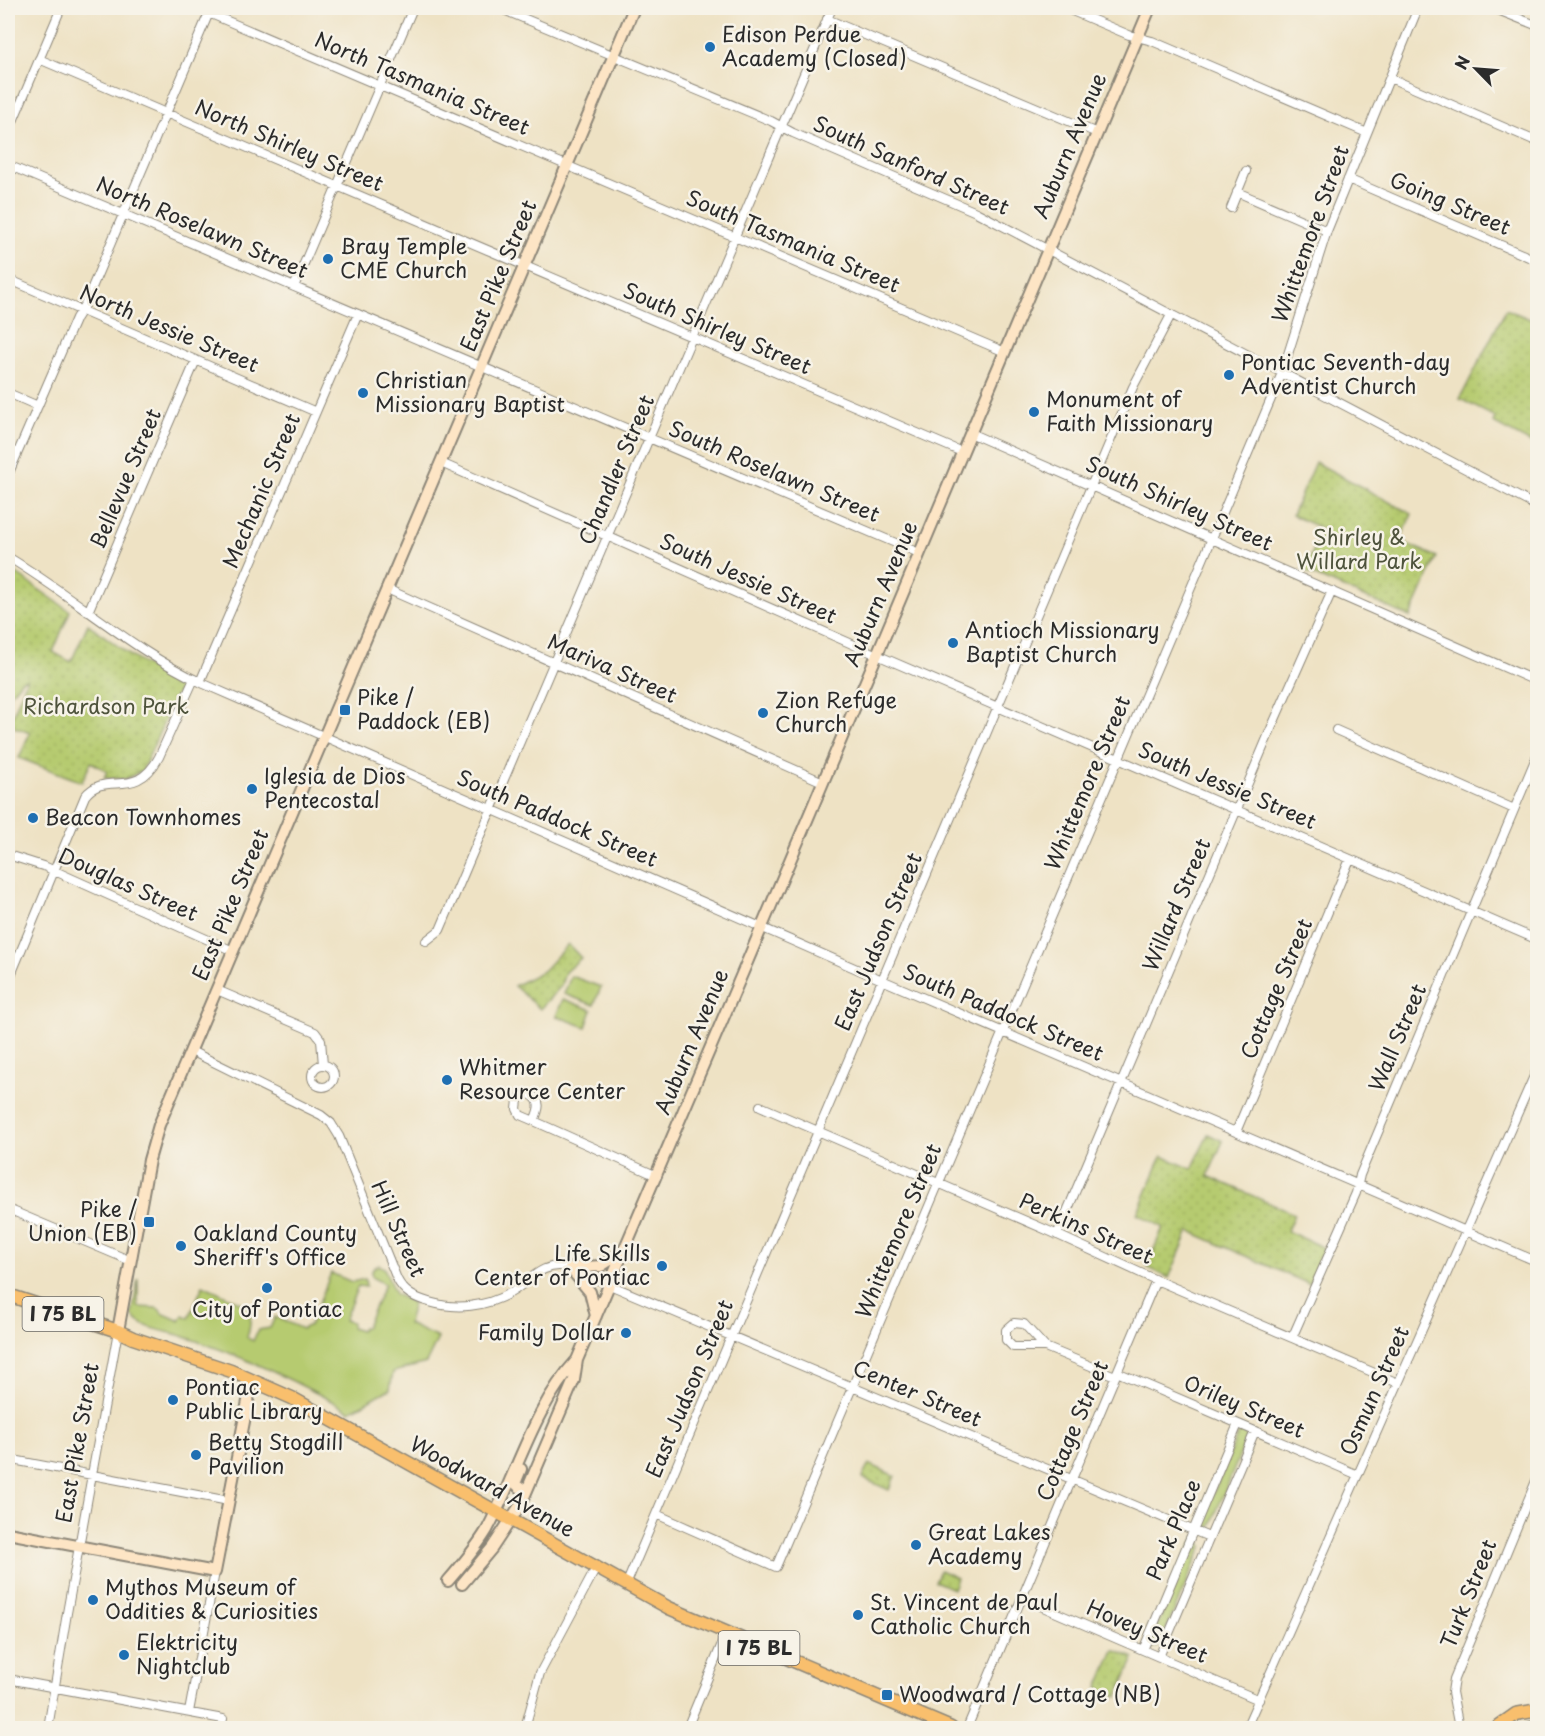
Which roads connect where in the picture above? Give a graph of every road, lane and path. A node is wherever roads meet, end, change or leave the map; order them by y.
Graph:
1 (61, 8) edge
2 (196, 8) edge
3 (414, 8) edge
4 (499, 8) edge
5 (634, 8) edge
6 (832, 8) edge
7 (1065, 8) edge
8 (1150, 8) edge
9 (1418, 8) edge
10 (1493, 8) edge
11 (210, 10) edge
12 (827, 19) junction
13 (1538, 26) edge
14 (1137, 37) junction
15 (614, 56) junction
16 (39, 59) junction
17 (1390, 78) junction
18 (380, 86) junction
19 (166, 114) junction
20 (782, 127) junction
21 (8, 133) edge
22 (1097, 133) junction
23 (1367, 133) junction
24 (1538, 142) edge
25 (8, 165) edge
26 (567, 165) junction
27 (1246, 171) dead end
28 (1348, 179) junction
29 (337, 187) junction
30 (1238, 192) junction
31 (1231, 208) dead end
32 (123, 214) junction
33 (1327, 231) junction
34 (736, 237) junction
35 (1047, 250) junction
36 (1538, 261) edge
37 (524, 266) junction
38 (8, 279) edge
39 (294, 287) junction
40 (81, 310) junction
41 (358, 314) junction
42 (1171, 315) junction
43 (693, 338) junction
44 (1005, 352) junction
45 (196, 360) junction
46 (482, 367) junction
47 (1282, 373) junction
48 (8, 393) edge
49 (38, 406) junction
50 (316, 412) junction
51 (970, 433) junction
52 (650, 438) junction
53 (962, 452) junction
54 (441, 464) junction
55 (8, 475) edge
56 (1091, 486) junction
57 (1538, 507) edge
58 (608, 537) junction
59 (1212, 538) junction
60 (920, 553) junction
61 (8, 557) edge
62 (387, 589) junction
63 (1332, 591) junction
64 (88, 612) junction
65 (877, 655) junction
66 (555, 663) junction
67 (197, 681) junction
68 (1538, 682) edge
69 (998, 707) junction
70 (1336, 730) dead end
71 (324, 737) junction
72 (1538, 753) edge
73 (1118, 759) junction
74 (823, 782) junction
75 (1514, 809) junction
76 (492, 810) junction
77 (1237, 810) junction
78 (8, 855) edge
79 (1350, 859) junction
80 (53, 871) junction
81 (1471, 911) junction
82 (762, 928) junction
83 (1538, 940) edge
84 (426, 941) dead end
85 (233, 951) junction
86 (882, 980) junction
87 (8, 982) edge
88 (217, 990) junction
89 (1003, 1032) junction
90 (190, 1051) junction
91 (323, 1065) dead end
92 (1538, 1067) edge
93 (1121, 1083) junction
94 (760, 1106) dead end
95 (534, 1120) dead end
96 (819, 1132) junction
97 (1236, 1132) junction
98 (657, 1176) junction
99 (939, 1183) junction
100 (1358, 1185) junction
101 (8, 1209) edge
102 (1465, 1231) junction
103 (1057, 1235) junction
104 (624, 1251) junction
105 (131, 1261) junction
106 (1538, 1262) edge
107 (570, 1268) junction
108 (1156, 1280) junction
109 (610, 1285) junction
110 (8, 1295) edge
111 (596, 1316) junction
112 (118, 1331) junction
113 (732, 1336) junction
114 (1292, 1338) junction
115 (1045, 1347) junction
116 (577, 1360) junction
117 (1116, 1374) junction
118 (252, 1380) junction
119 (1398, 1383) junction
120 (853, 1387) junction
121 (1238, 1424) junction
122 (1254, 1431) junction
123 (526, 1443) junction
124 (8, 1459) edge
125 (92, 1475) junction
126 (1358, 1475) junction
127 (1538, 1476) edge
128 (1072, 1480) junction
129 (526, 1492) junction
130 (229, 1501) junction
131 (495, 1512) junction
132 (656, 1514) junction
133 (511, 1520) junction
134 (1193, 1531) junction
135 (8, 1533) edge
136 (1209, 1538) junction
137 (79, 1546) junction
138 (596, 1568) junction
139 (215, 1572) junction
140 (448, 1581) dead end
141 (462, 1584) dead end
142 (626, 1585) junction
143 (1022, 1598) junction
144 (726, 1634) junction
145 (1143, 1650) junction
146 (1159, 1657) junction
147 (8, 1679) edge
148 (55, 1688) junction
149 (1259, 1700) junction
150 (1538, 1710) edge
151 (189, 1712) junction
152 (224, 1719) dead end
153 (935, 1724) edge
154 (48, 1728) edge
155 (525, 1728) edge
156 (687, 1728) edge
157 (951, 1728) edge
158 (967, 1728) edge
159 (1246, 1728) edge
160 (1459, 1728) edge
161 (1499, 1728) edge
162 (1531, 1728) edge
163 (1538, 1728) edge

1 - 16 street
2 - 11 street, North Tasmania Street
3 - 18 street
4 - 15 street, South Sanford Street
5 - 15 main road, East Pike Street
6 - 12 street, Chandler Street
7 - 14 street
8 - 14 main road, Auburn Avenue
9 - 17 street, Whittemore Street
10 - 13 street
11 - 18 street, North Tasmania Street
11 - 19 street
12 - 20 street, Chandler Street
12 - 22 street
14 - 22 main road, Auburn Avenue
14 - 23 street
15 - 20 street, South Sanford Street
15 - 26 main road, East Pike Street
16 - 19 street, North Shirley Street
16 - 21 street
17 - 23 street, Whittemore Street
17 - 24 street
18 - 26 street, North Tasmania Street
18 - 29 street
19 - 29 street, North Shirley Street
19 - 32 street
20 - 34 street, Chandler Street
20 - 35 street, South Sanford Street
22 - 35 main road, Auburn Avenue
23 - 28 street, Whittemore Street
25 - 32 street, North Roselawn Street
26 - 34 street, South Tasmania Street
26 - 37 main road, East Pike Street
27 - 30 street
28 - 33 street, Whittemore Street
28 - 36 street, Going Street
29 - 37 street, North Shirley Street
29 - 39 street
30 - 31 street
30 - 33 street
32 - 39 street, North Roselawn Street
32 - 40 street
33 - 47 street, Whittemore Street
34 - 43 street, Chandler Street
34 - 44 street, South Tasmania Street
35 - 42 street, South Sanford Street
35 - 44 main road, Auburn Avenue
37 - 43 street, South Shirley Street
37 - 46 main road, East Pike Street
38 - 40 street, North Jessie Street
39 - 41 street, North Roselawn Street
40 - 45 street, North Jessie Street
40 - 49 street
41 - 46 street, North Roselawn Street
41 - 50 street, Mechanic Street
42 - 47 street, South Sanford Street
42 - 56 street, East Judson Street
43 - 52 street, Chandler Street
43 - 53 street, South Shirley Street
44 - 51 main road, Auburn Avenue
45 - 50 street, North Jessie Street
45 - 64 street, Bellevue Street
46 - 52 street, South Roselawn Street
46 - 54 main road, East Pike Street
47 - 57 street, South Sanford Street
47 - 59 street, Whittemore Street
48 - 49 street
49 - 55 street
50 - 67 street, Mechanic Street
51 - 53 main road, Auburn Avenue
51 - 56 street, South Shirley Street
52 - 58 street, Chandler Street
52 - 60 street, South Roselawn Street
53 - 60 main road, Auburn Avenue
54 - 58 street, South Jessie Street
54 - 62 main road, East Pike Street
56 - 59 street, South Shirley Street
56 - 69 street, East Judson Street
58 - 65 street, South Jessie Street
58 - 66 street, Chandler Street
59 - 63 street, South Shirley Street
59 - 73 street, Whittemore Street
60 - 65 main road, Auburn Avenue
61 - 64 street, South Paddock Street
62 - 66 street, Mariva Street
62 - 71 main road, East Pike Street
63 - 68 street, South Shirley Street
63 - 77 street, Willard Street
64 - 67 street, South Paddock Street
65 - 69 street, South Jessie Street
65 - 74 main road, Auburn Avenue
66 - 74 street, Mariva Street
66 - 76 street, Chandler Street
67 - 71 street, South Paddock Street
67 - 80 street, Mechanic Street
69 - 73 street, South Jessie Street
69 - 86 street, East Judson Street
70 - 75 street
71 - 76 street, South Paddock Street
71 - 85 main road, East Pike Street
72 - 75 street, Wall Street
73 - 77 street, South Jessie Street
73 - 89 street, Whittemore Street
74 - 82 main road, Auburn Avenue
75 - 81 street, Wall Street
76 - 82 street, South Paddock Street
76 - 84 street, Chandler Street
77 - 79 street, South Jessie Street
77 - 93 street, Willard Street
78 - 80 street, Douglas Street
79 - 81 street, South Jessie Street
79 - 97 street, Cottage Street
80 - 85 street, Douglas Street
80 - 87 street, Mechanic Street
81 - 83 street, South Jessie Street
81 - 100 street, Wall Street
82 - 86 street, South Paddock Street
82 - 98 main road, Auburn Avenue
85 - 88 main road, East Pike Street
86 - 89 street, South Paddock Street
86 - 96 street, East Judson Street
88 - 90 main road, East Pike Street
88 - 91 street
89 - 93 street, South Paddock Street
89 - 99 street, Whittemore Street
90 - 105 main road, East Pike Street
90 - 107 street, Hill Street
92 - 102 street, Osmun Street
93 - 97 street, South Paddock Street
93 - 103 street, Willard Street
94 - 96 street, Perkins Street
95 - 98 street
96 - 99 street, Perkins Street
96 - 113 street, East Judson Street
97 - 100 street, South Paddock Street
98 - 104 main road, Auburn Avenue
99 - 103 street, Perkins Street
99 - 120 street, Whittemore Street
100 - 102 street, South Paddock Street
100 - 114 street, Wall Street
101 - 105 street
102 - 106 street, South Paddock Street
102 - 119 street, Osmun Street
103 - 108 street, Perkins Street
104 - 107 main road
104 - 109 main road, Auburn Avenue
105 - 112 main road, East Pike Street
107 - 109 street, Hill Street
107 - 111 main road
108 - 114 street, Perkins Street
108 - 117 street, Cottage Street
109 - 111 main road, Auburn Avenue
109 - 113 street, Center Street
110 - 112 main road, Woodward Avenue / I 75 BL
111 - 116 main road, Auburn Avenue
112 - 118 main road, Woodward Avenue / I 75 BL
112 - 125 street, East Pike Street
113 - 120 street, Center Street
113 - 132 street, East Judson Street
114 - 119 street, Perkins Street
115 - 115 street
115 - 117 street, Oriley Street
116 - 123 main road, Auburn Avenue
116 - 129 main road, Auburn Avenue
117 - 121 street, Oriley Street
117 - 128 street, Cottage Street
118 - 130 main road
118 - 131 main road, Woodward Avenue / I 75 BL
119 - 126 street, Osmun Street
120 - 128 street, Center Street
120 - 132 street, Whittemore Street
121 - 122 street, Oriley Street
121 - 134 street, Park Place
122 - 126 street, Oriley Street
122 - 136 street, Park Place
123 - 129 main road
123 - 131 main road, Auburn Avenue
124 - 125 street
125 - 130 street
125 - 137 street, East Pike Street
126 - 149 street, Osmun Street
127 - 160 street, Turk Street
128 - 134 street, Center Street
128 - 143 street, Cottage Street
129 - 133 main road, Auburn Avenue
130 - 139 main road
131 - 133 main road, Woodward Avenue / I 75 BL
131 - 140 main road, Auburn Avenue
132 - 142 street, East Judson Street
133 - 138 main road, Woodward Avenue / I 75 BL
133 - 141 main road, Auburn Avenue
134 - 136 street, Center Street
134 - 145 street, Park Place
135 - 137 main road
136 - 146 street, Park Place
137 - 139 main road
137 - 148 street, East Pike Street
138 - 142 main road, Woodward Avenue / I 75 BL
138 - 155 street
139 - 151 street
142 - 144 main road, Woodward Avenue / I 75 BL
143 - 145 street, Hovey Street
143 - 158 street, Cottage Street
144 - 153 main road, Woodward Avenue / I 75 BL
144 - 156 street
145 - 146 street, Hovey Street
146 - 149 street, Hovey Street
147 - 148 street
148 - 151 street
148 - 154 street, East Pike Street
149 - 159 street, Osmun Street
150 - 161 main road
151 - 152 street
153 - 157 main road, Woodward Avenue / I 75 BL
162 - 163 main road

